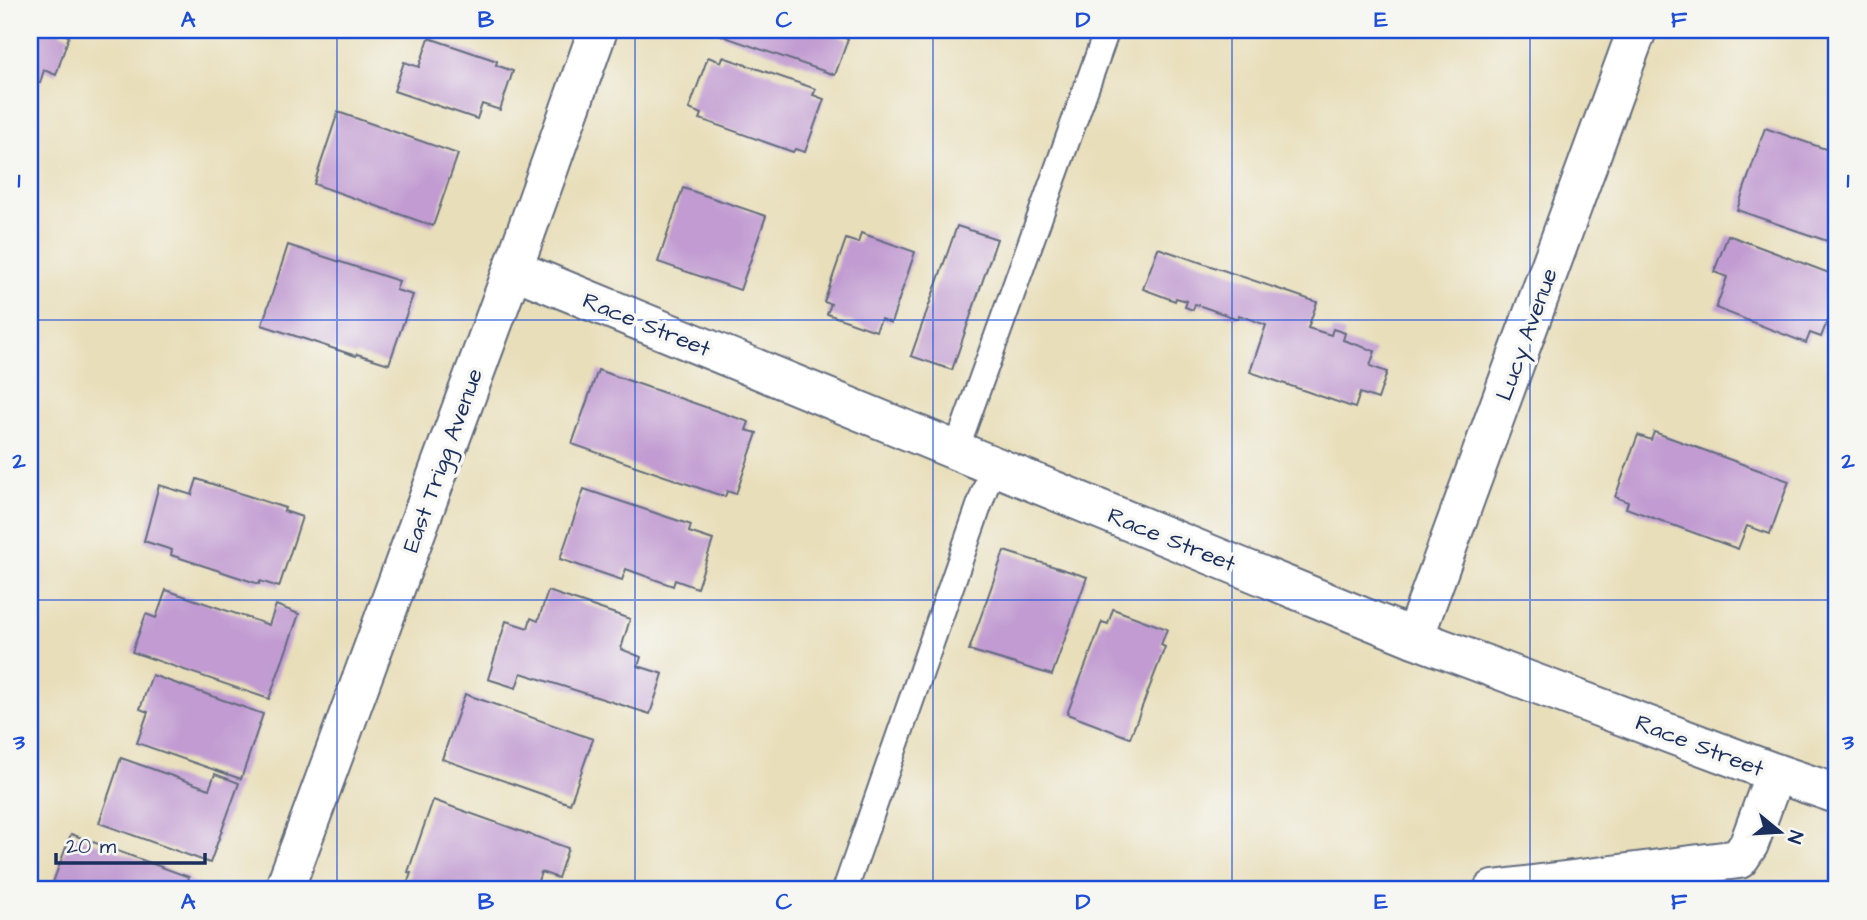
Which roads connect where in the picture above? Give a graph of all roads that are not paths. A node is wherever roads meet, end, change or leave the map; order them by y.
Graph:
1 (598, 30) edge
2 (1107, 30) edge
3 (1637, 30) edge
4 (513, 269) junction
5 (956, 450) junction
6 (993, 466) junction
7 (1414, 638) junction
8 (1775, 773) junction
9 (1837, 794) edge
10 (284, 890) edge
11 (845, 890) edge
12 (1493, 890) edge

1 - 4 street, East Trigg Avenue
2 - 5 lane
3 - 7 street, Lucy Avenue
4 - 5 street, Race Street
4 - 10 street, East Trigg Avenue
5 - 6 street, Race Street
6 - 7 street, Race Street
6 - 11 lane
7 - 8 street, Race Street
8 - 9 street, Race Street
8 - 12 street

